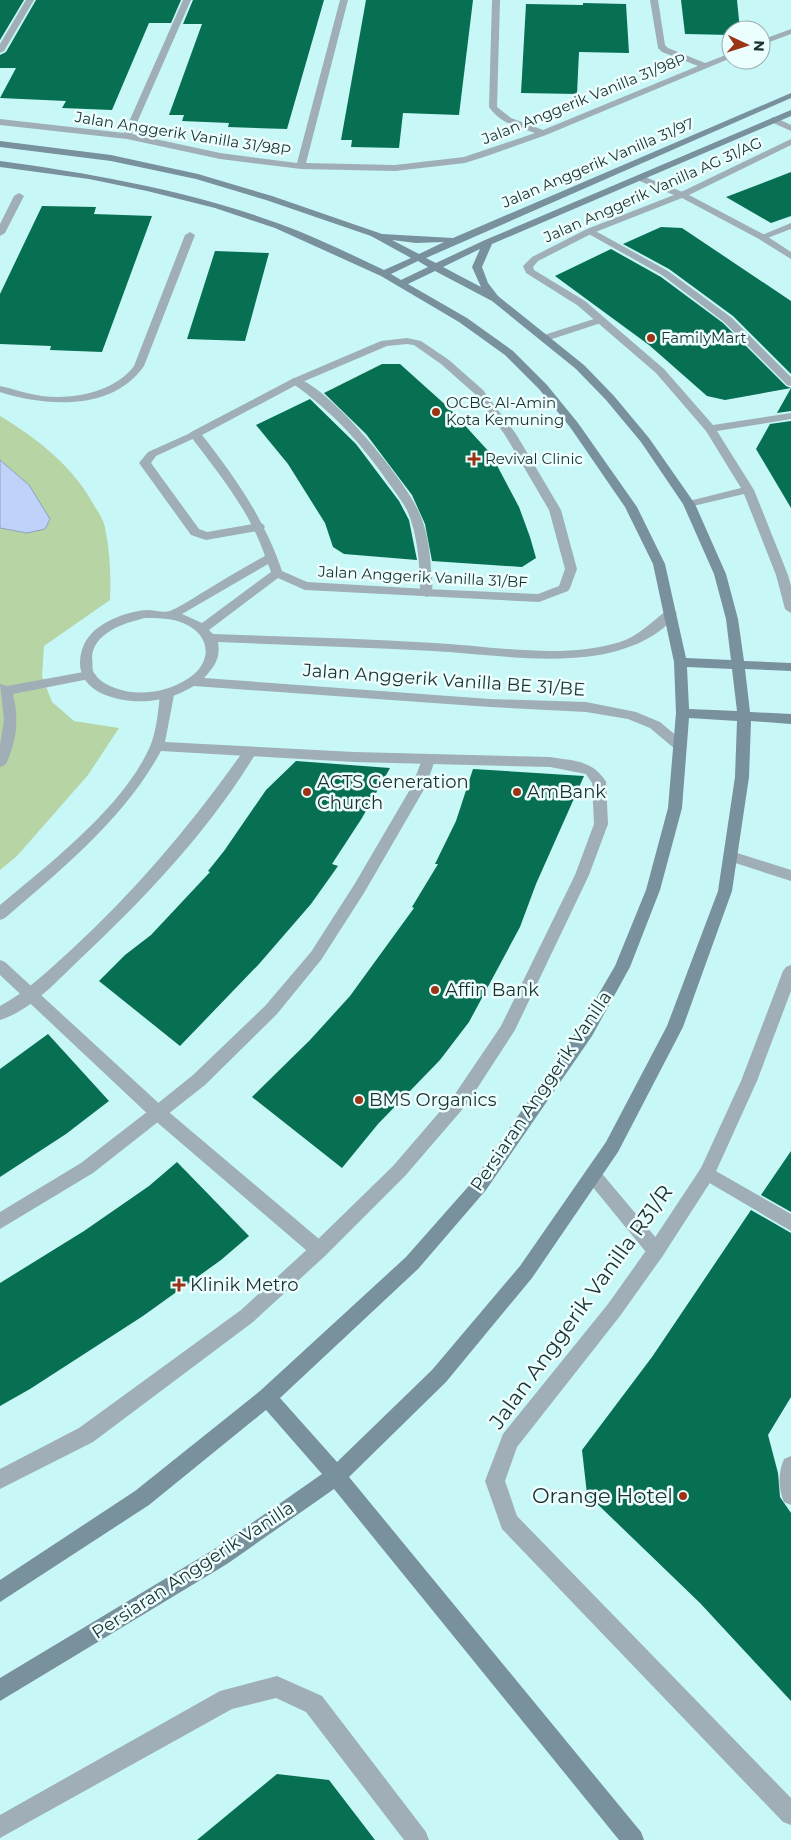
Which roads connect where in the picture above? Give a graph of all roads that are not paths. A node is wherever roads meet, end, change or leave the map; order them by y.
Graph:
1 (30, 0) edge
2 (187, 0) edge
3 (344, 0) edge
4 (496, 0) edge
5 (654, 0) edge
6 (791, 31) edge
7 (771, 39) edge
8 (0, 51) edge
9 (721, 59) edge
10 (706, 66) junction
11 (791, 96) edge
12 (791, 113) edge
13 (774, 120) junction
14 (0, 122) edge
15 (791, 128) edge
16 (543, 133) junction
17 (127, 136) junction
18 (791, 142) edge
19 (0, 144) edge
20 (0, 164) edge
21 (301, 166) junction
22 (640, 178) junction
23 (682, 195) junction
24 (19, 196) dead end
25 (791, 226) edge
26 (590, 231) junction
27 (0, 233) edge
28 (374, 234) junction
29 (190, 235) dead end
30 (762, 237) junction
31 (458, 239) junction
32 (488, 242) junction
33 (791, 256) edge
34 (417, 258) junction
35 (435, 268) junction
36 (384, 274) junction
37 (401, 284) junction
38 (496, 299) junction
39 (600, 320) junction
40 (545, 338) junction
41 (296, 381) junction
42 (791, 383) edge
43 (0, 389) edge
44 (791, 416) edge
45 (710, 429) junction
46 (195, 434) junction
47 (748, 490) junction
48 (689, 504) junction
49 (259, 527) junction
50 (272, 557) junction
51 (276, 573) junction
52 (426, 593) junction
53 (791, 609) edge
54 (671, 613) junction
55 (171, 615) junction
56 (206, 633) junction
57 (680, 662) junction
58 (738, 665) junction
59 (791, 668) edge
60 (89, 675) junction
61 (195, 682) junction
62 (3, 690) edge
63 (168, 695) junction
64 (683, 713) junction
65 (744, 716) junction
66 (791, 719) edge
67 (157, 746) junction
68 (680, 746) junction
69 (250, 753) junction
70 (428, 760) junction
71 (0, 762) edge
72 (731, 856) junction
73 (791, 876) edge
74 (0, 914) edge
75 (0, 966) edge
76 (791, 971) edge
77 (31, 995) junction
78 (0, 1014) edge
79 (158, 1113) junction
80 (707, 1173) junction
81 (593, 1175) junction
82 (0, 1221) edge
83 (791, 1223) edge
84 (319, 1250) junction
85 (656, 1251) junction
86 (267, 1397) junction
87 (791, 1466) edge
88 (336, 1476) junction
89 (0, 1478) edge
90 (791, 1494) edge
91 (0, 1592) edge
92 (0, 1690) edge
93 (791, 1814) edge
94 (0, 1827) edge
95 (418, 1840) edge
96 (633, 1840) edge

1 - 8 street
2 - 17 street
3 - 21 street
4 - 16 street
5 - 10 street
6 - 7 street
9 - 10 street, Jalan Anggerik Vanilla 31/98P
10 - 16 street, Jalan Anggerik Vanilla 31/98P
11 - 31 main road, Jalan Anggerik Vanilla 31/97
12 - 13 main road, Jalan Anggerik Vanilla 31/97
13 - 15 street
13 - 22 main road, Jalan Anggerik Vanilla 31/97
14 - 17 street, Jalan Anggerik Vanilla 31/98P
16 - 21 street, Jalan Anggerik Vanilla 31/98P
17 - 21 street, Jalan Anggerik Vanilla 31/98P
18 - 23 street, Jalan Anggerik Vanilla AG 31/AG
19 - 28 main road, Persiaran Anggerik Vanilla
20 - 36 main road, Persiaran Anggerik Vanilla
22 - 23 street
22 - 32 main road, Jalan Anggerik Vanilla 31/97
23 - 26 street, Jalan Anggerik Vanilla AG 31/AG
23 - 30 street
24 - 27 street
25 - 30 street
26 - 39 street, Jalan Anggerik Vanilla AG 31/AG
26 - 42 street
28 - 31 main road
28 - 34 main road, Persiaran Anggerik Vanilla
29 - 43 street
30 - 33 street
31 - 34 main road, Jalan Anggerik Vanilla 31/97
32 - 35 main road, Jalan Anggerik Vanilla 31/97
32 - 38 main road
34 - 35 main road, Persiaran Anggerik Vanilla
34 - 36 main road, Jalan Anggerik Vanilla 31/97
35 - 37 main road, Jalan Anggerik Vanilla 31/97
35 - 38 main road, Persiaran Anggerik Vanilla
36 - 37 main road, Persiaran Anggerik Vanilla
37 - 54 main road, Persiaran Anggerik Vanilla
38 - 40 main road, Persiaran Anggerik Vanilla
39 - 40 street
39 - 45 street
40 - 48 main road, Persiaran Anggerik Vanilla
41 - 46 street, Jalan Anggerik Vanilla 31/BF
41 - 52 street
41 - 52 street, Jalan Anggerik Vanilla 31/BF
44 - 45 street
45 - 47 street
46 - 49 street
46 - 49 street, Jalan Anggerik Vanilla 31/BF
47 - 48 street
47 - 53 street
48 - 58 main road, Persiaran Anggerik Vanilla
49 - 50 street
50 - 51 street
50 - 55 street
51 - 52 street, Jalan Anggerik Vanilla 31/BF
51 - 56 street
54 - 56 street, Jalan Anggerik Vanilla BE 31/BE
54 - 57 main road, Persiaran Anggerik Vanilla
55 - 56 street
55 - 60 street
56 - 61 street
57 - 58 main road
57 - 64 main road, Persiaran Anggerik Vanilla
58 - 59 main road
58 - 65 main road, Persiaran Anggerik Vanilla
60 - 62 street
60 - 63 street
61 - 63 street
61 - 68 street, Jalan Anggerik Vanilla BE 31/BE
62 - 71 street
63 - 67 street
64 - 65 main road
64 - 68 main road, Persiaran Anggerik Vanilla
65 - 66 main road
65 - 72 main road, Persiaran Anggerik Vanilla
67 - 69 street
67 - 74 street
68 - 86 main road, Persiaran Anggerik Vanilla
69 - 70 street
69 - 77 street
70 - 79 street
70 - 84 street
72 - 73 street
72 - 81 main road, Persiaran Anggerik Vanilla
75 - 77 street
76 - 80 street, Jalan Anggerik Vanilla R31/R
77 - 78 street
77 - 79 street
79 - 82 street
79 - 84 street
80 - 83 street
80 - 85 street, Jalan Anggerik Vanilla R31/R
81 - 85 street
81 - 88 main road, Persiaran Anggerik Vanilla
84 - 89 street
85 - 93 street, Jalan Anggerik Vanilla R31/R
86 - 88 main road
86 - 91 main road, Persiaran Anggerik Vanilla
87 - 90 street
88 - 92 main road, Persiaran Anggerik Vanilla
88 - 96 main road
94 - 95 street

